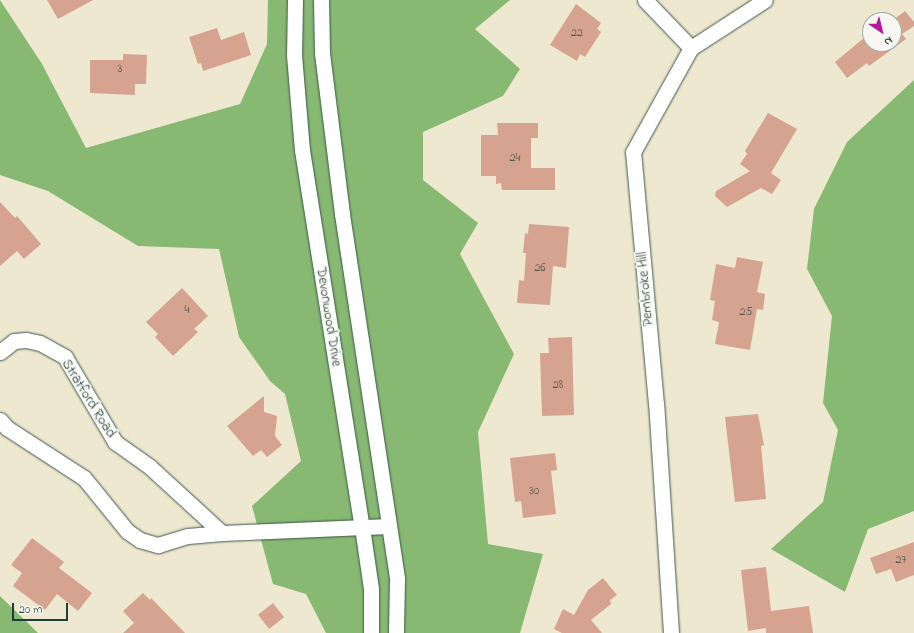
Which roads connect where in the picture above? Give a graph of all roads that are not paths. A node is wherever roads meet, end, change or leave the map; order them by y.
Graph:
1 (295, 0) edge
2 (321, 0) edge
3 (645, 0) edge
4 (765, 0) edge
5 (691, 48) junction
6 (0, 352) edge
7 (0, 420) edge
8 (389, 526) junction
9 (362, 527) junction
10 (222, 533) junction
11 (371, 633) edge
12 (396, 633) edge
13 (671, 633) edge

1 - 9 street, Devonwood Drive
2 - 8 street, Devonwood Drive
3 - 5 street
4 - 5 street, Pembroke Hill
5 - 13 street, Pembroke Hill
6 - 10 street, Stratford Road
7 - 10 street
8 - 9 street
8 - 12 street, Devonwood Drive
9 - 10 street
9 - 11 street, Devonwood Drive

